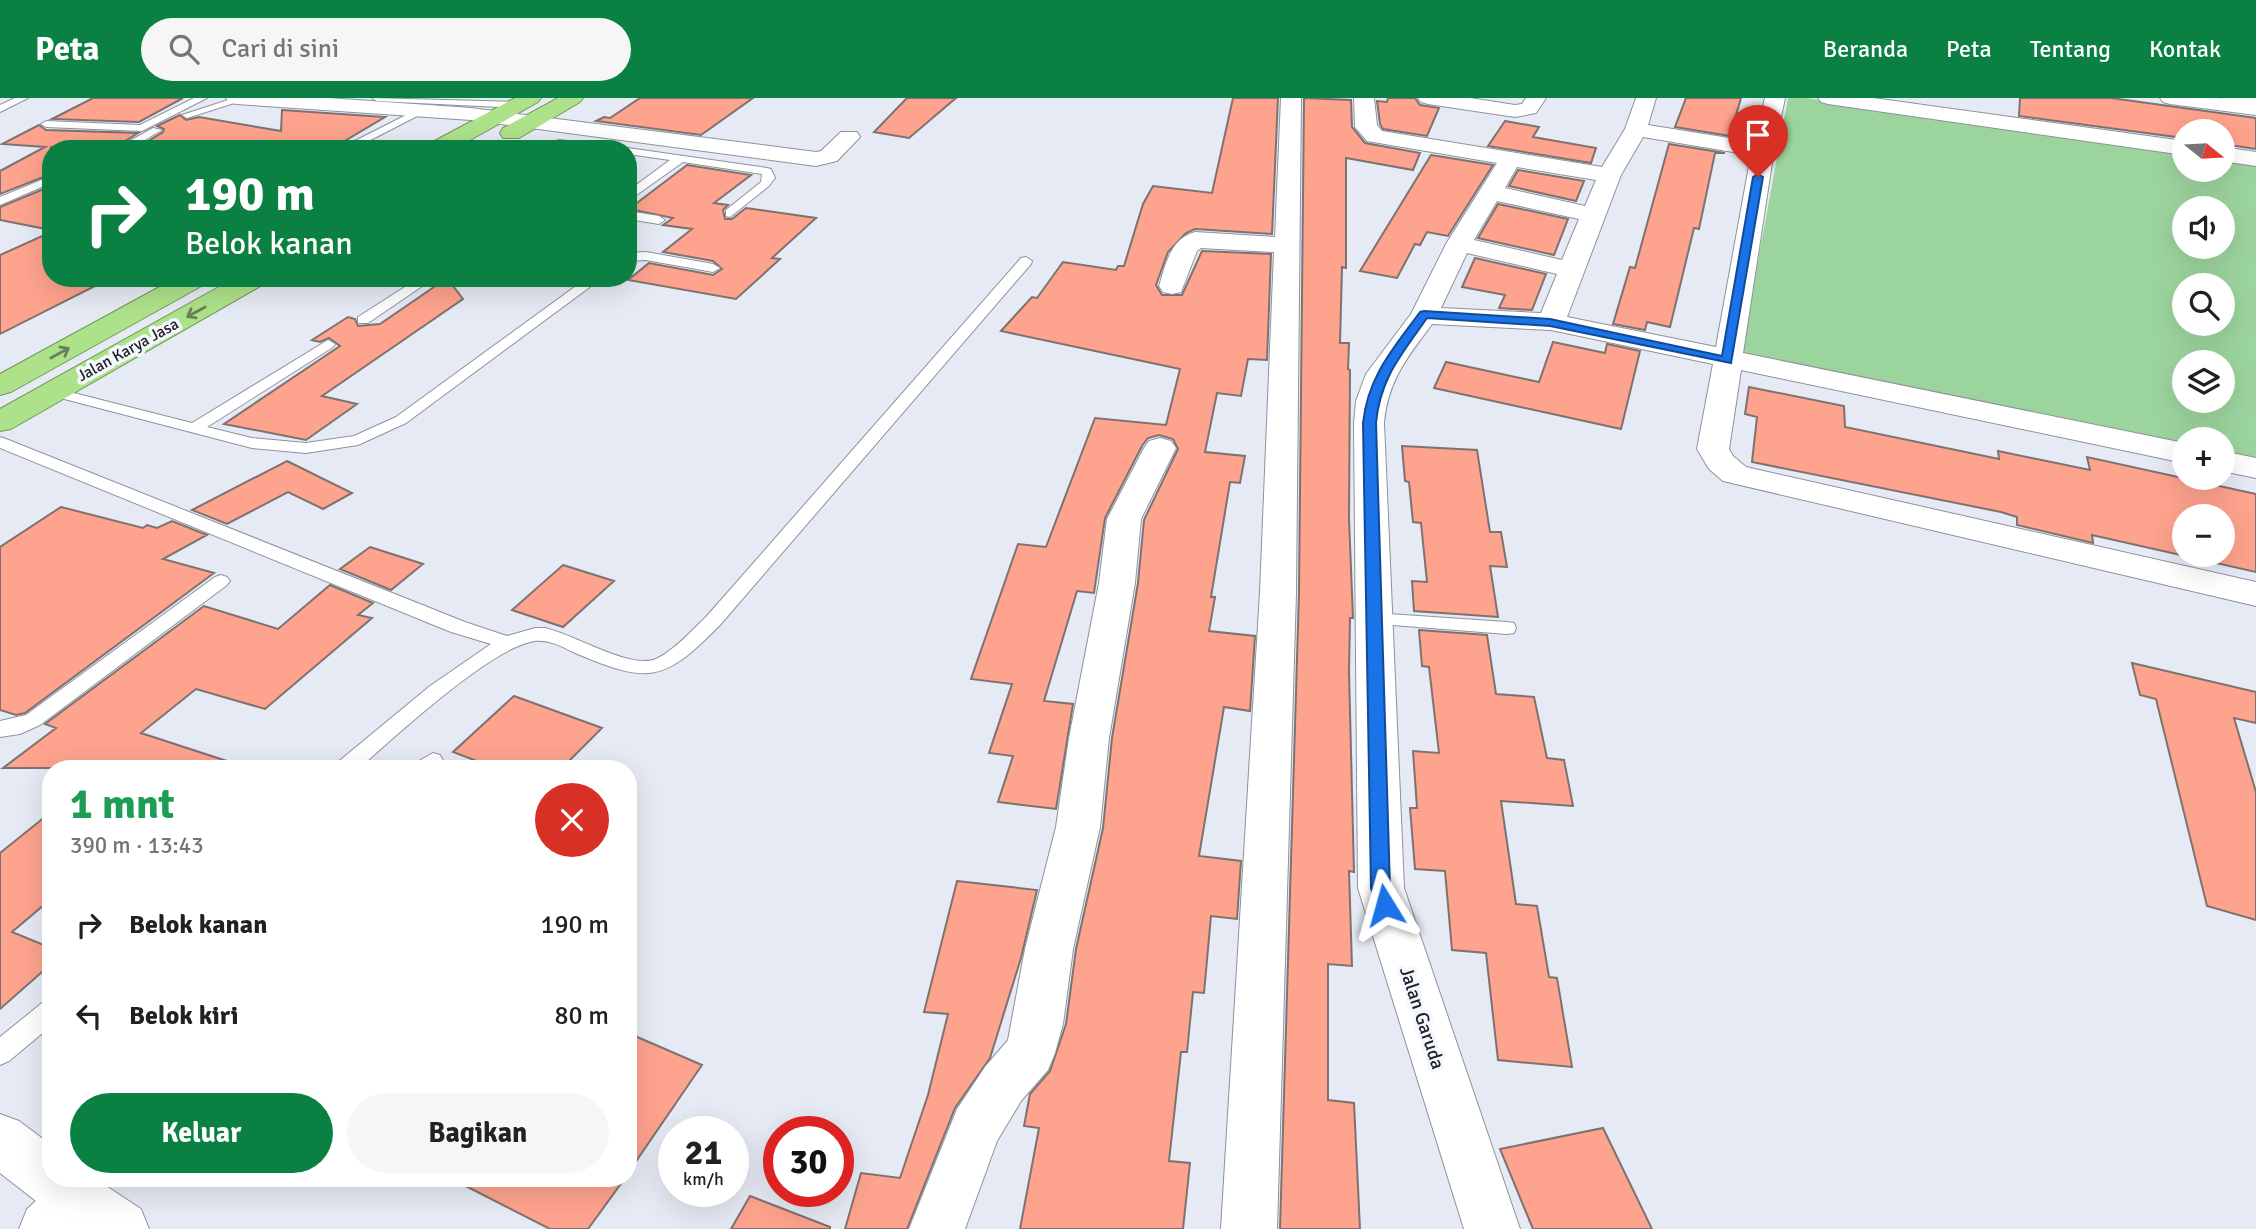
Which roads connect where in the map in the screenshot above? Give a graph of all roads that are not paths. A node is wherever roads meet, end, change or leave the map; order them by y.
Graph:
1 (23, 98) edge
2 (202, 98) edge
3 (236, 98) edge
4 (377, 98) edge
5 (573, 98) edge
6 (1291, 98) edge
7 (1364, 98) edge
8 (1429, 98) edge
9 (1536, 98) edge
10 (1646, 98) edge
11 (1775, 98) edge
12 (1828, 98) edge
13 (2170, 98) edge
14 (2232, 98) edge
15 (242, 99) edge
16 (2256, 101) edge
17 (491, 106) edge
18 (527, 108) edge
19 (0, 109) edge
20 (2256, 109) edge
21 (422, 111) junction
22 (46, 124) dead end
23 (1636, 129) junction
24 (849, 137) dead end
25 (138, 140) edge
26 (362, 140) edge
27 (448, 140) edge
28 (497, 140) edge
29 (2172, 146) edge
30 (1763, 150) junction
31 (637, 151) edge
32 (2235, 156) edge
33 (681, 158) junction
34 (1511, 158) junction
35 (2256, 159) edge
36 (1609, 175) junction
37 (42, 183) edge
38 (637, 190) edge
39 (1490, 192) junction
40 (0, 201) edge
41 (730, 213) dead end
42 (1593, 215) junction
43 (637, 216) edge
44 (659, 220) dead end
45 (1459, 244) junction
46 (1288, 245) junction
47 (637, 256) edge
48 (1026, 261) dead end
49 (713, 268) dead end
50 (1571, 270) junction
51 (1171, 286) dead end
52 (180, 287) edge
53 (239, 287) edge
54 (414, 287) edge
55 (584, 287) edge
56 (1424, 315) junction
57 (363, 320) dead end
58 (1550, 323) junction
59 (328, 344) dead end
60 (1727, 361) junction
61 (0, 386) edge
62 (54, 392) junction
63 (0, 422) edge
64 (193, 429) junction
65 (0, 442) edge
66 (1160, 448) dead end
67 (2172, 451) edge
68 (2235, 464) edge
69 (2256, 468) edge
70 (221, 581) dead end
71 (2256, 594) edge
72 (1374, 619) junction
73 (1507, 628) dead end
74 (509, 643) junction
75 (0, 729) edge
76 (355, 760) edge
77 (42, 1019) edge
78 (0, 1053) edge
79 (0, 1140) edge
80 (62, 1214) edge
81 (121, 1229) edge
82 (937, 1229) edge
83 (1249, 1229) edge
84 (1492, 1229) edge

1 - 19 lane
2 - 22 lane
3 - 15 street
4 - 17 lane
5 - 18 highway
6 - 46 street
7 - 34 street
8 - 9 street
10 - 23 street
11 - 30 street
12 - 29 street
13 - 20 street
14 - 16 street
15 - 21 street
15 - 25 lane
17 - 18 street
17 - 21 street
17 - 27 highway
18 - 24 street
18 - 28 highway
21 - 26 lane
23 - 30 street
23 - 36 street
30 - 60 street
31 - 33 lane
32 - 35 street
33 - 38 lane
33 - 41 lane
34 - 36 street
34 - 39 street, Jalan Garuda
36 - 42 street
37 - 40 lane
39 - 42 street
39 - 45 street, Jalan Garuda
42 - 50 street
43 - 44 lane
45 - 50 street
45 - 56 street, Jalan Garuda
46 - 51 street
46 - 83 street
47 - 49 lane
48 - 74 lane
50 - 58 street
61 -> 52 highway, Jalan Karya Jasa
53 -> 62 highway, Jalan Karya Jasa
54 - 57 lane
55 - 64 lane
56 - 58 street
56 - 72 street, Jalan Garuda
58 - 60 street
59 - 64 lane
60 - 67 street
60 - 71 street
62 - 63 highway, Jalan Karya Jasa
62 - 64 lane
65 - 74 lane
66 - 82 street
68 - 69 street
70 - 75 lane
72 - 73 lane
72 - 84 street, Jalan Garuda
74 - 76 lane
77 - 78 lane
79 - 80 street
80 - 81 street

